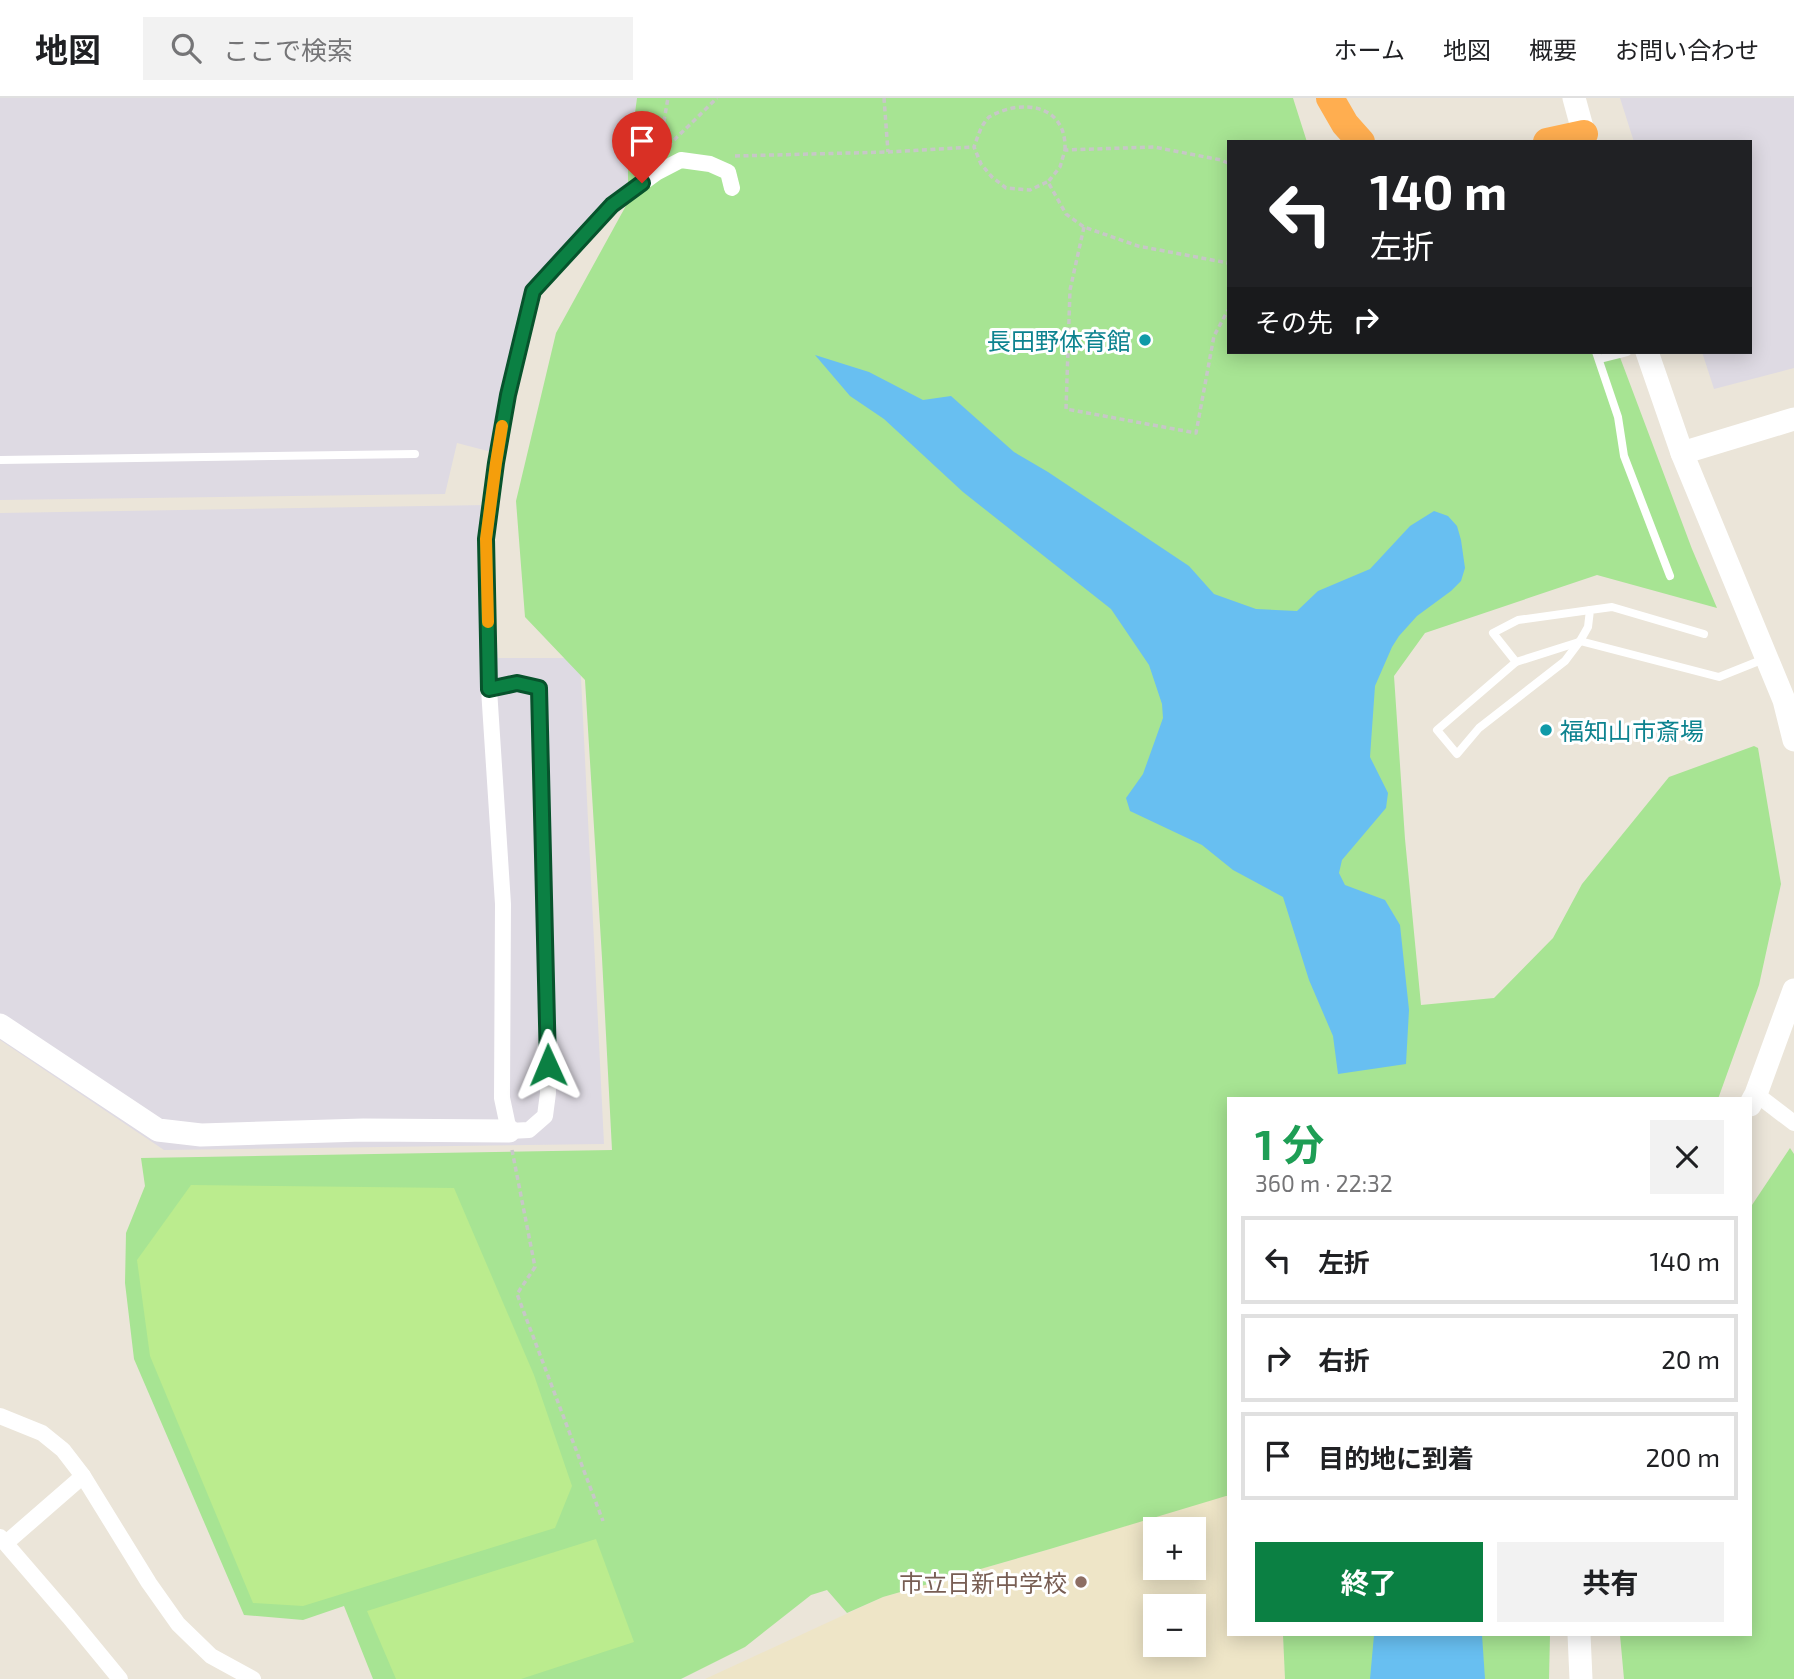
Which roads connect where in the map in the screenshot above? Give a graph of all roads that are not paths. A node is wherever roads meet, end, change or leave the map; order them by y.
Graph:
1 (1330, 98) edge
2 (1574, 98) edge
3 (1349, 121) edge
4 (1585, 138) edge
5 (1566, 140) edge
6 (732, 188) dead end
7 (1648, 354) edge
8 (1598, 355) edge
9 (1794, 419) edge
10 (1682, 453) junction
11 (415, 454) dead end
12 (0, 460) edge
13 (1671, 576) dead end
14 (1590, 610) junction
15 (1704, 634) dead end
16 (1580, 641) junction
17 (1767, 658) junction
18 (1516, 662) junction
19 (489, 689) junction
20 (1794, 740) edge
21 (1794, 990) edge
22 (0, 1025) edge
23 (1753, 1100) edge
24 (1794, 1123) edge
25 (509, 1131) junction
26 (0, 1416) edge
27 (83, 1476) junction
28 (3, 1540) edge
29 (1579, 1636) edge
30 (120, 1679) edge
31 (253, 1679) edge
32 (1581, 1679) edge

1 - 3 highway
2 - 4 street
4 - 5 highway
6 - 19 street
7 - 10 street
8 - 13 lane
9 - 10 street
10 - 17 street
11 - 12 lane
14 - 15 lane
14 - 16 lane
14 - 18 lane
16 - 17 lane
16 - 18 lane
16 - 18 lane
17 - 20 street
19 - 25 street
19 - 25 street
21 - 23 street
22 - 25 street
23 - 24 street
26 - 27 street
27 - 28 street
27 - 31 street
28 - 30 street
29 - 32 street

